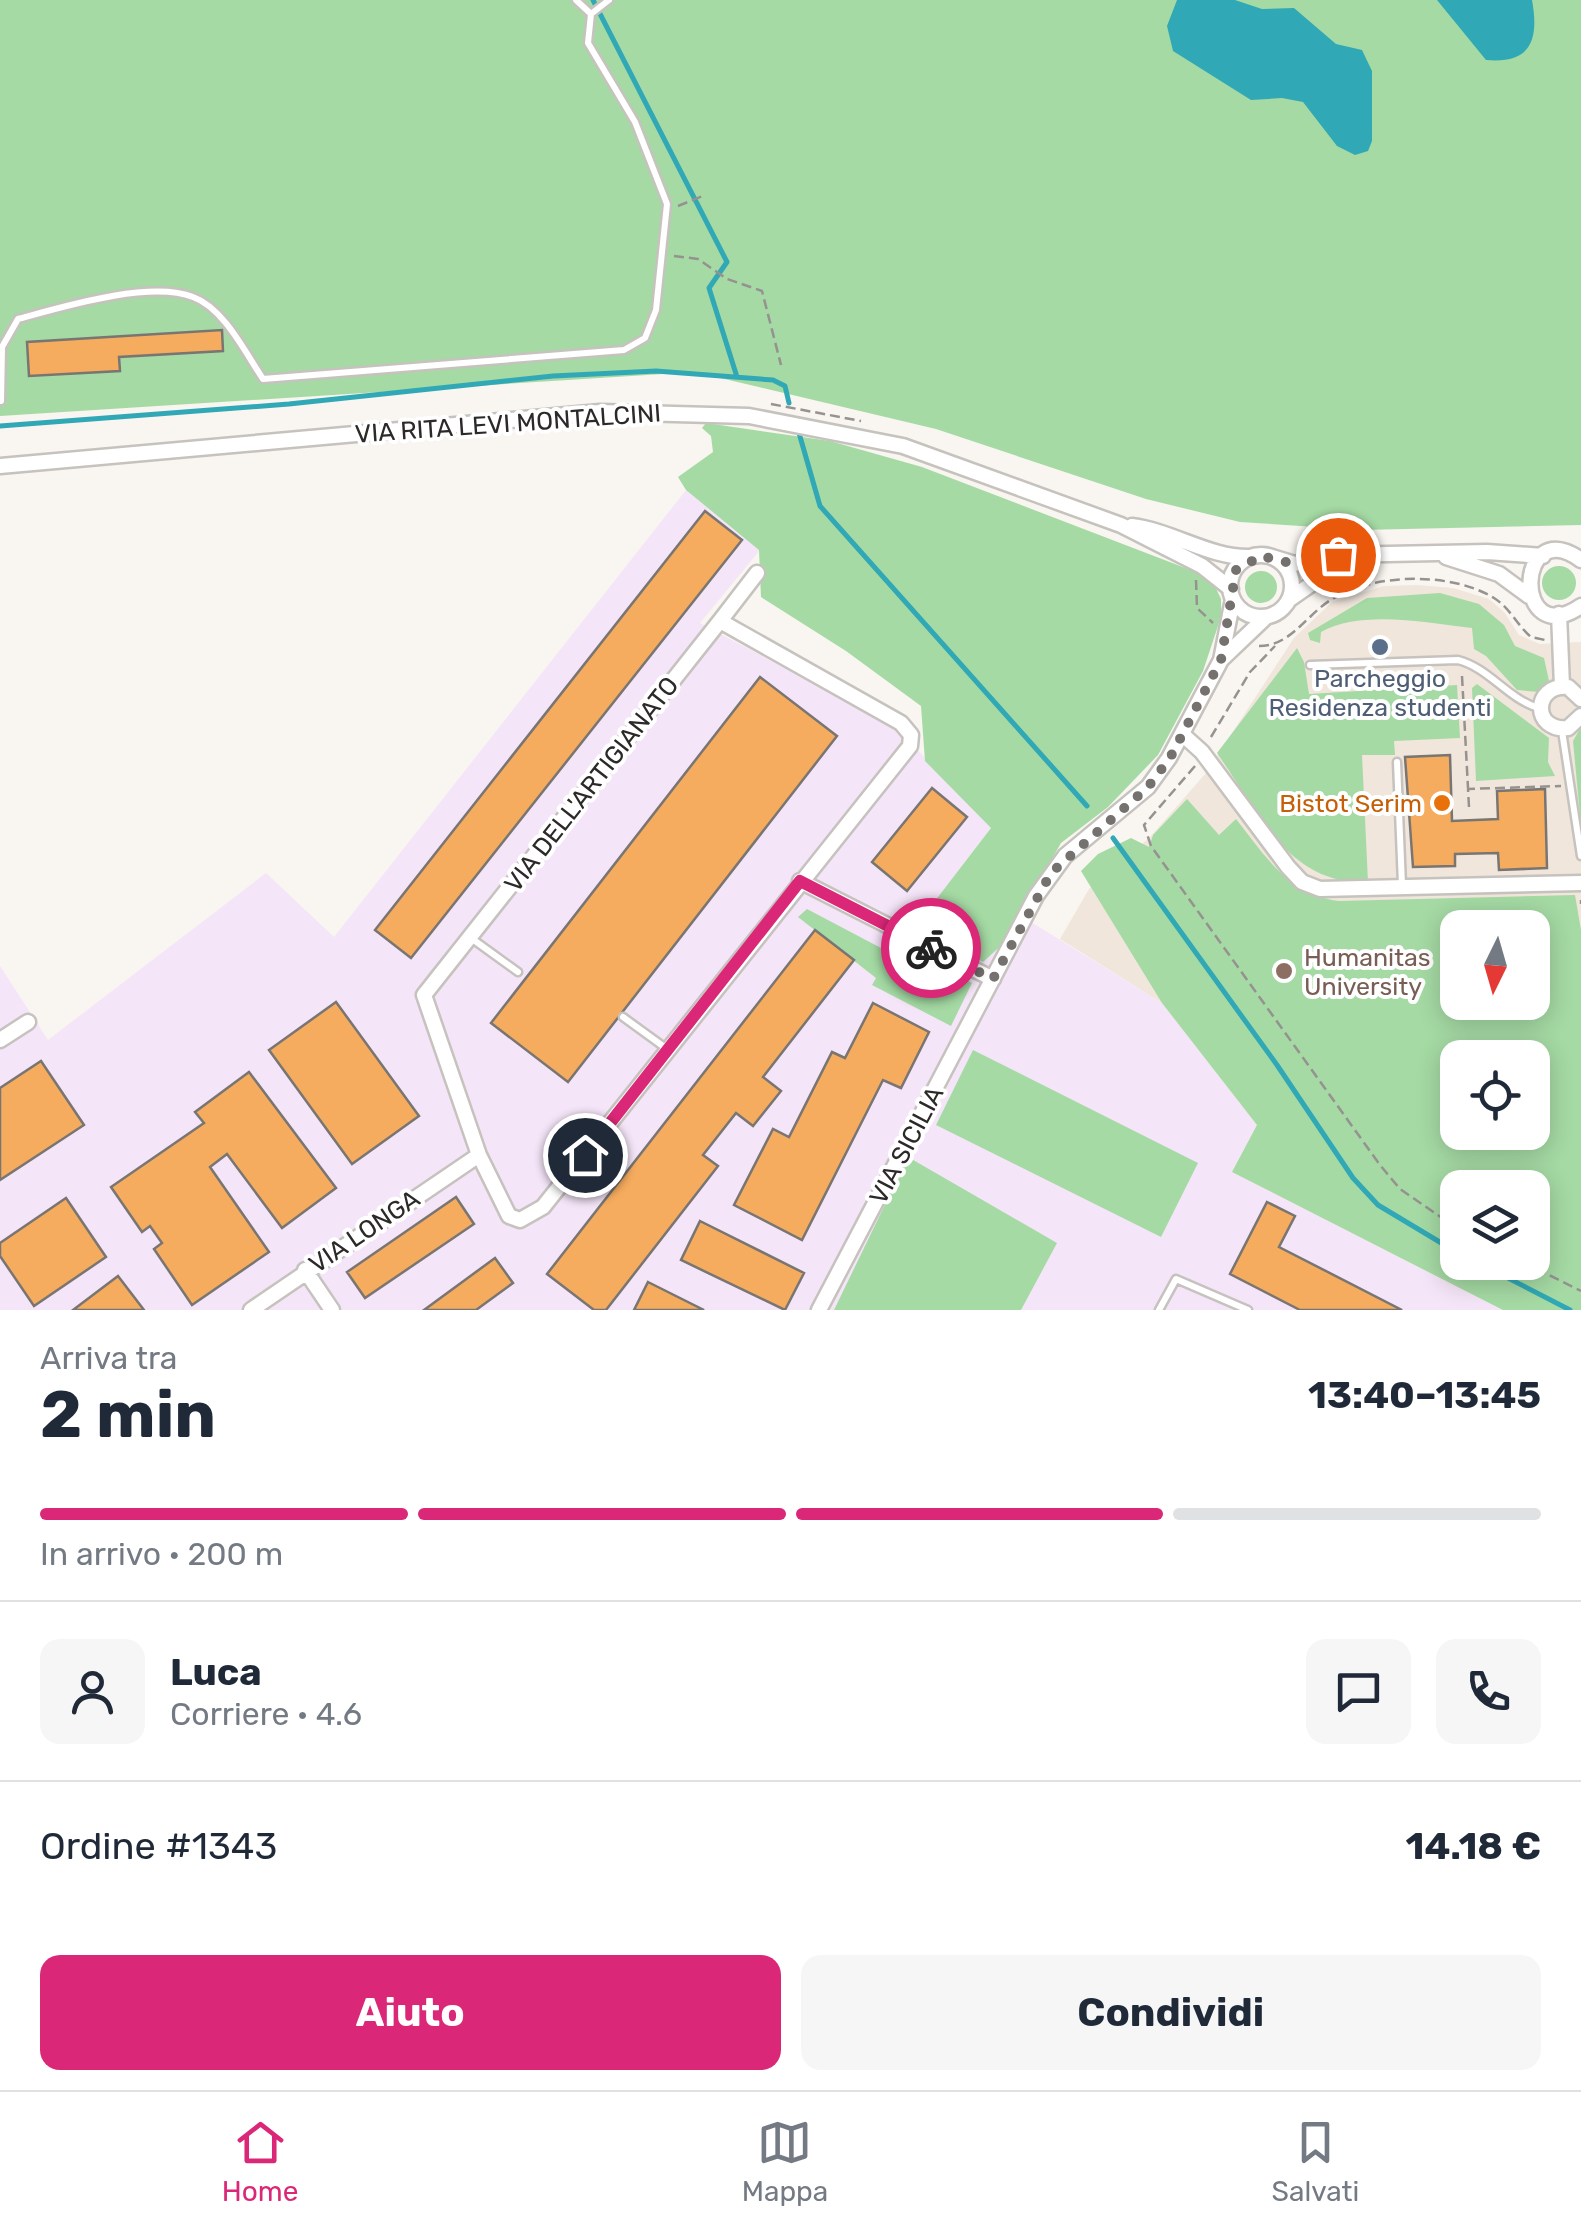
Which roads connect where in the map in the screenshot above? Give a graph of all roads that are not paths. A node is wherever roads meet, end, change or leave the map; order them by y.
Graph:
1 (576, 0) edge
2 (609, 0) edge
3 (591, 14) junction
4 (1, 401) edge
5 (0, 466) edge
6 (1121, 525) junction
7 (1435, 554) junction
8 (1366, 556) junction
9 (1543, 556) junction
10 (1578, 556) edge
11 (1252, 557) junction
12 (1272, 557) junction
13 (757, 574) dead end
14 (1232, 594) junction
15 (1290, 599) junction
16 (1534, 601) junction
17 (1581, 606) edge
18 (1559, 614) junction
19 (1266, 616) junction
20 (720, 621) junction
21 (1221, 660) junction
22 (1310, 665) dead end
23 (1562, 686) junction
24 (1581, 700) edge
25 (1540, 708) junction
26 (1581, 716) edge
27 (1562, 729) junction
28 (1182, 734) junction
29 (1397, 762) dead end
30 (1581, 856) edge
31 (800, 881) junction
32 (1581, 883) edge
33 (1402, 889) junction
34 (470, 937) junction
35 (518, 972) dead end
36 (993, 979) junction
37 (624, 1016) dead end
38 (28, 1022) dead end
39 (0, 1040) edge
40 (668, 1050) junction
41 (478, 1155) junction
42 (305, 1270) junction
43 (250, 1310) edge
44 (332, 1310) edge
45 (819, 1310) edge
46 (1159, 1310) edge
47 (1248, 1310) edge

1 - 3 lane
2 - 3 lane
3 - 4 lane
5 - 6 street, VIA RITA LEVI MONTALCINI
6 - 11 street, VIA RITA LEVI MONTALCINI
6 - 14 street, VIA RITA LEVI MONTALCINI
7 - 8 street, VIA RITA LEVI MONTALCINI
7 - 9 street, VIA RITA LEVI MONTALCINI
7 - 16 street, VIA RITA LEVI MONTALCINI
8 - 12 street, VIA RITA LEVI MONTALCINI
8 - 15 street, VIA RITA LEVI MONTALCINI
9 - 10 street, VIA RITA LEVI MONTALCINI
9 - 16 street
11 - 12 street, VIA RITA LEVI MONTALCINI
11 - 14 street
12 - 15 street
13 - 20 street, VIA DELL'ARTIGIANATO
14 - 19 street, VIA RITA LEVI MONTALCINI
14 - 21 street
15 - 19 street, VIA RITA LEVI MONTALCINI
16 - 18 street, VIA RITA LEVI MONTALCINI
17 - 18 street
18 - 23 street
19 - 21 street
20 - 31 street
20 - 34 street, VIA DELL'ARTIGIANATO
21 - 28 street, VIA SICILIA
22 - 25 lane
23 - 24 street
23 - 25 street
25 - 27 street
26 - 27 street
27 - 30 lane
28 - 33 street
28 - 36 street, VIA SICILIA
29 - 33 lane
31 - 36 street
31 - 40 street
32 - 33 street
34 - 35 lane
34 - 41 street, VIA DELL'ARTIGIANATO
36 - 45 street, VIA SICILIA
37 - 40 lane
38 - 39 street
40 - 41 street
41 - 42 street, VIA LONGA
42 - 43 street, VIA LONGA
42 - 44 street
46 - 47 lane

